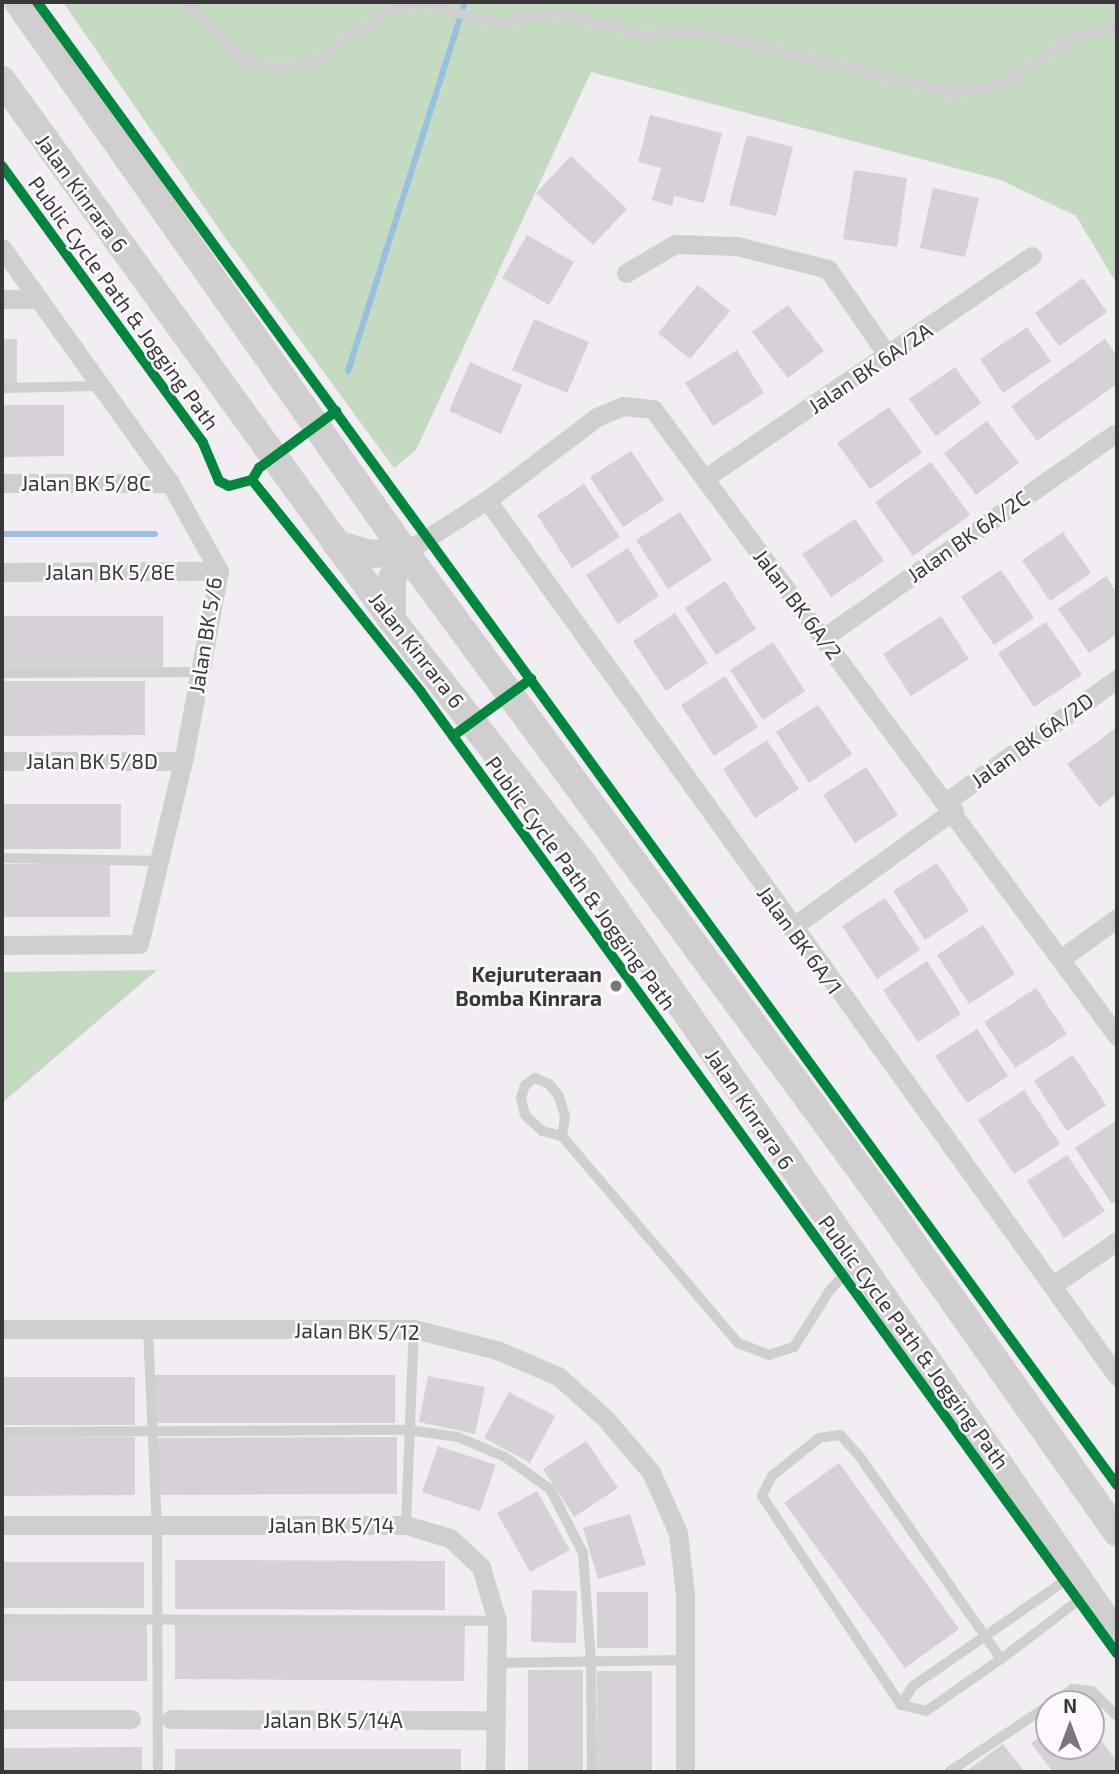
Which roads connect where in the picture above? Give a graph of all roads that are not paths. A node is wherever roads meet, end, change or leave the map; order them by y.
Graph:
1 (18, 2) edge
2 (187, 2) edge
3 (1117, 27) edge
4 (2, 80) edge
5 (2, 248) edge
6 (1032, 256) dead end
7 (626, 273) dead end
8 (2, 299) edge
9 (39, 299) junction
10 (888, 356) junction
11 (101, 386) junction
12 (2, 388) edge
13 (1114, 434) dead end
14 (705, 478) junction
15 (2, 483) edge
16 (170, 483) junction
17 (486, 500) junction
18 (336, 544) junction
19 (405, 552) junction
20 (2, 572) edge
21 (219, 572) junction
22 (392, 620) junction
23 (823, 638) junction
24 (200, 672) junction
25 (2, 673) edge
26 (1117, 679) edge
27 (2, 761) edge
28 (183, 761) junction
29 (950, 805) junction
30 (2, 858) edge
31 (159, 861) junction
32 (1117, 918) edge
33 (791, 928) junction
34 (2, 945) edge
35 (1062, 957) junction
36 (1117, 1036) edge
37 (562, 1136) junction
38 (1117, 1241) edge
39 (855, 1263) junction
40 (1053, 1285) junction
41 (2, 1329) edge
42 (414, 1329) junction
43 (148, 1330) junction
44 (1117, 1376) edge
45 (153, 1430) junction
46 (410, 1430) junction
47 (2, 1432) edge
48 (2, 1525) edge
49 (157, 1525) junction
50 (405, 1525) junction
51 (1117, 1533) edge
52 (1080, 1585) junction
53 (2, 1619) edge
54 (158, 1619) junction
55 (497, 1621) junction
56 (1117, 1635) edge
57 (985, 1636) junction
58 (1000, 1659) junction
59 (685, 1660) junction
60 (591, 1661) junction
61 (496, 1662) junction
62 (901, 1705) junction
63 (1117, 1716) edge
64 (2, 1719) edge
65 (131, 1719) dead end
66 (171, 1719) dead end
67 (496, 1720) junction
68 (158, 1772) edge
69 (495, 1772) edge
70 (592, 1772) edge
71 (685, 1772) edge
72 (949, 1772) edge

1 - 19 main road
2 - 3 lane
4 - 18 main road, Jalan Kinrara 6
5 - 9 street, Jalan BK 5/6
6 - 10 street, Jalan BK 6A/2A
7 - 10 street
8 - 9 street
9 - 11 street, Jalan BK 5/6
10 - 14 street, Jalan BK 6A/2A
11 - 12 lane
11 - 16 street, Jalan BK 5/6
13 - 23 street, Jalan BK 6A/2C
14 - 17 street, Jalan BK 6A/2
14 - 23 street, Jalan BK 6A/2
15 - 16 street, Jalan BK 5/8C
16 - 21 street, Jalan BK 5/6
17 - 19 street, Jalan BK 6A/2
17 - 33 street, Jalan BK 6A/1
18 - 19 main road
18 - 22 main road, Jalan Kinrara 6
19 - 22 main road
19 - 51 main road
20 - 21 street, Jalan BK 5/8E
21 - 24 street, Jalan BK 5/6
22 - 39 main road, Jalan Kinrara 6
23 - 29 street, Jalan BK 6A/2
24 - 25 lane
24 - 28 street, Jalan BK 5/6
26 - 29 street, Jalan BK 6A/2D
27 - 28 street, Jalan BK 5/8D
28 - 31 street, Jalan BK 5/6
29 - 33 street, Jalan BK 6A/2D
29 - 35 street, Jalan BK 6A/2
30 - 31 lane
31 - 34 street, Jalan BK 5/6
32 - 35 street
33 - 40 street, Jalan BK 6A/1
35 - 36 street, Jalan BK 6A/2
37 - 37 lane
37 - 39 lane
38 - 40 street
39 - 52 main road, Jalan Kinrara 6
40 - 44 street, Jalan BK 6A/1
41 - 43 street, Jalan BK 5/12
42 - 43 street, Jalan BK 5/12
42 - 46 lane
42 - 59 street, Jalan BK 5/12
43 - 45 lane
45 - 46 lane
45 - 47 lane
45 - 49 lane
46 - 50 lane
46 - 60 lane
48 - 49 street, Jalan BK 5/14
49 - 50 street, Jalan BK 5/14
49 - 54 lane
50 - 55 street, Jalan BK 5/14
52 - 56 main road, Jalan Kinrara 6
52 - 57 lane
52 - 58 lane
53 - 54 lane
54 - 55 lane
54 - 68 lane
55 - 61 street, Jalan BK 5/14
57 - 58 lane
57 - 62 lane
57 - 62 lane
58 - 62 lane
59 - 60 lane
59 - 71 street, Jalan BK 5/12
60 - 61 lane
60 - 70 lane
61 - 67 street, Jalan BK 5/14
63 - 72 lane
64 - 65 street
66 - 67 street, Jalan BK 5/14A
67 - 69 street, Jalan BK 5/14

